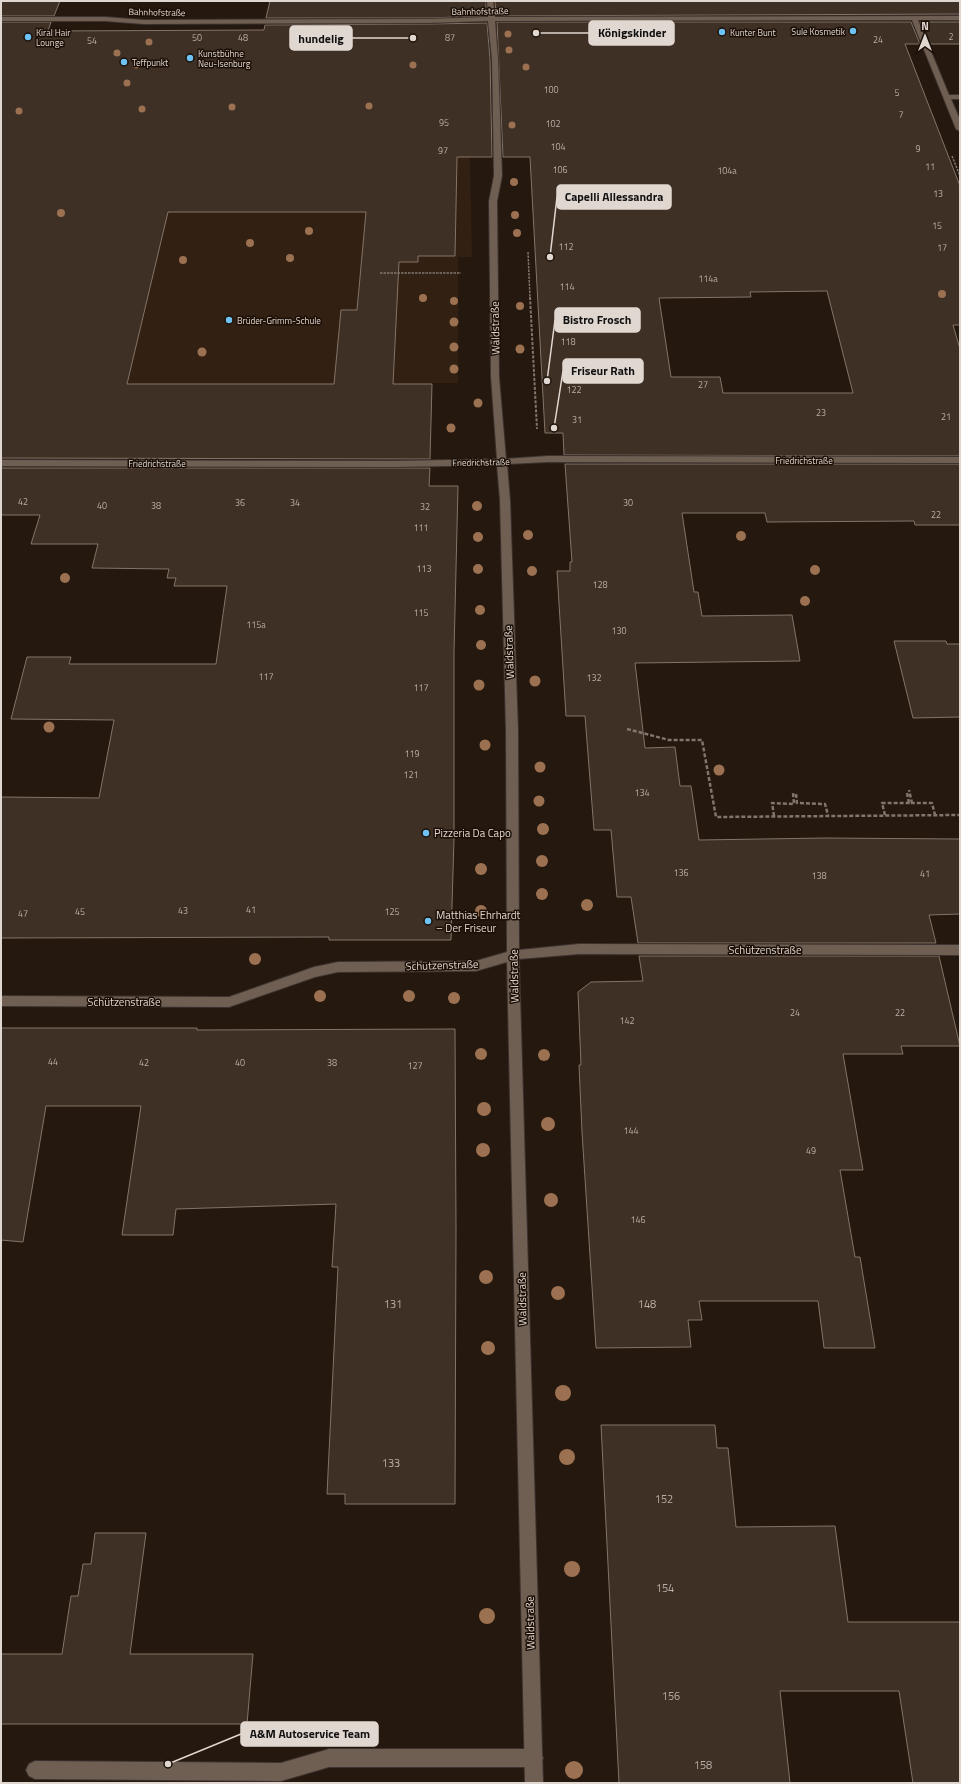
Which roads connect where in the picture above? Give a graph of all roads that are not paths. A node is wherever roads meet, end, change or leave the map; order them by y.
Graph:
1 (490, 1) edge
2 (914, 18) junction
3 (960, 18) edge
4 (1, 19) edge
5 (491, 19) junction
6 (946, 97) junction
7 (960, 97) edge
8 (960, 129) edge
9 (960, 460) edge
10 (502, 462) junction
11 (1, 463) edge
12 (960, 950) edge
13 (513, 955) junction
14 (1, 1001) edge
15 (534, 1758) junction
16 (35, 1770) dead end
17 (534, 1783) edge

1 - 5 street, Waldstraße
2 - 3 street, Bahnhofstraße
2 - 5 street, Bahnhofstraße
2 - 6 street
4 - 5 street, Bahnhofstraße
5 - 10 street, Waldstraße
6 - 7 street
6 - 8 street
9 - 10 street, Friedrichstraße
10 - 11 street, Friedrichstraße
10 - 13 street, Waldstraße
12 - 13 street, Schützenstraße
13 - 14 street, Schützenstraße
13 - 15 street, Waldstraße
15 - 16 street
15 - 17 street, Waldstraße

